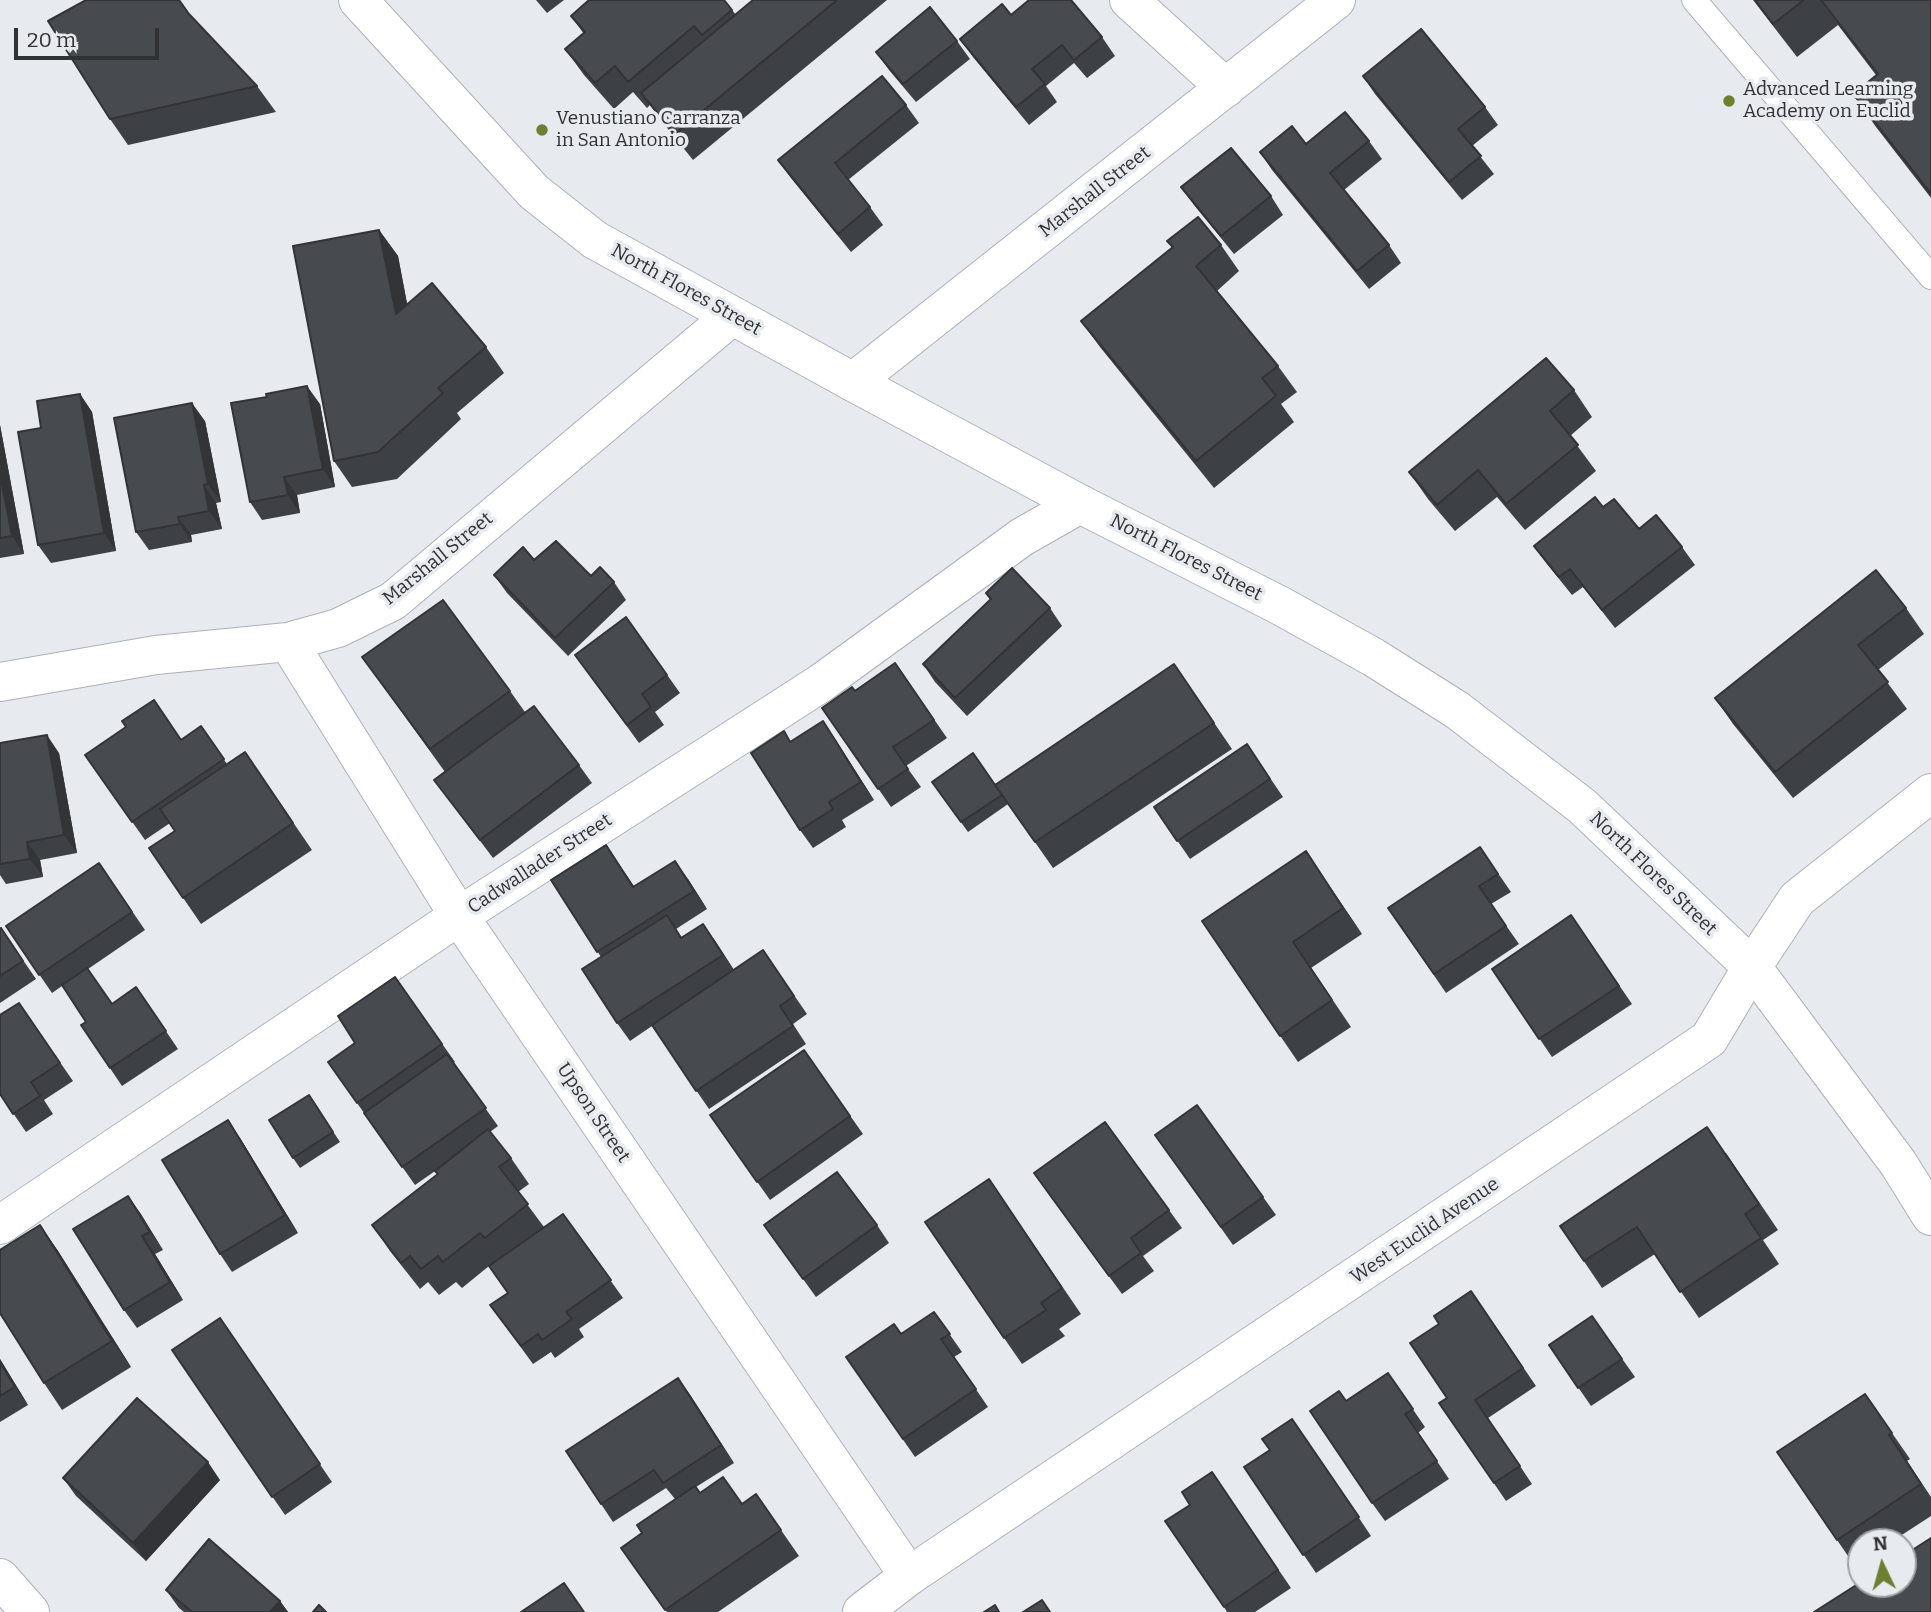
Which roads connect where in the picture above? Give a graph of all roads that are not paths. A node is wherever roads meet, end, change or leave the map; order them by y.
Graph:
1 (358, 0) edge
2 (1129, 0) edge
3 (1336, 0) edge
4 (1694, 0) edge
5 (1226, 88) junction
6 (1931, 277) edge
7 (732, 316) junction
8 (853, 383) junction
9 (1080, 504) junction
10 (288, 642) junction
11 (0, 682) edge
12 (1931, 793) edge
13 (459, 916) junction
14 (1752, 967) junction
15 (1931, 1216) edge
16 (0, 1225) edge
17 (909, 1576) junction
18 (0, 1578) edge
19 (873, 1609) edge
20 (30, 1612) edge

1 - 7 street, North Flores Street
2 - 5 street
3 - 5 street, Marshall Street
4 - 6 lane
5 - 8 street, Marshall Street
7 - 8 street, North Flores Street
7 - 10 street, Marshall Street
8 - 9 street, North Flores Street
9 - 13 street, Cadwallader Street
9 - 14 street, North Flores Street
10 - 11 street, Marshall Street
10 - 13 street, Upson Street
12 - 14 street, West Euclid Avenue
13 - 16 street, Cadwallader Street
13 - 17 street, Upson Street
14 - 15 street, North Flores Street
14 - 17 street, West Euclid Avenue
17 - 19 street, West Euclid Avenue
18 - 20 street

